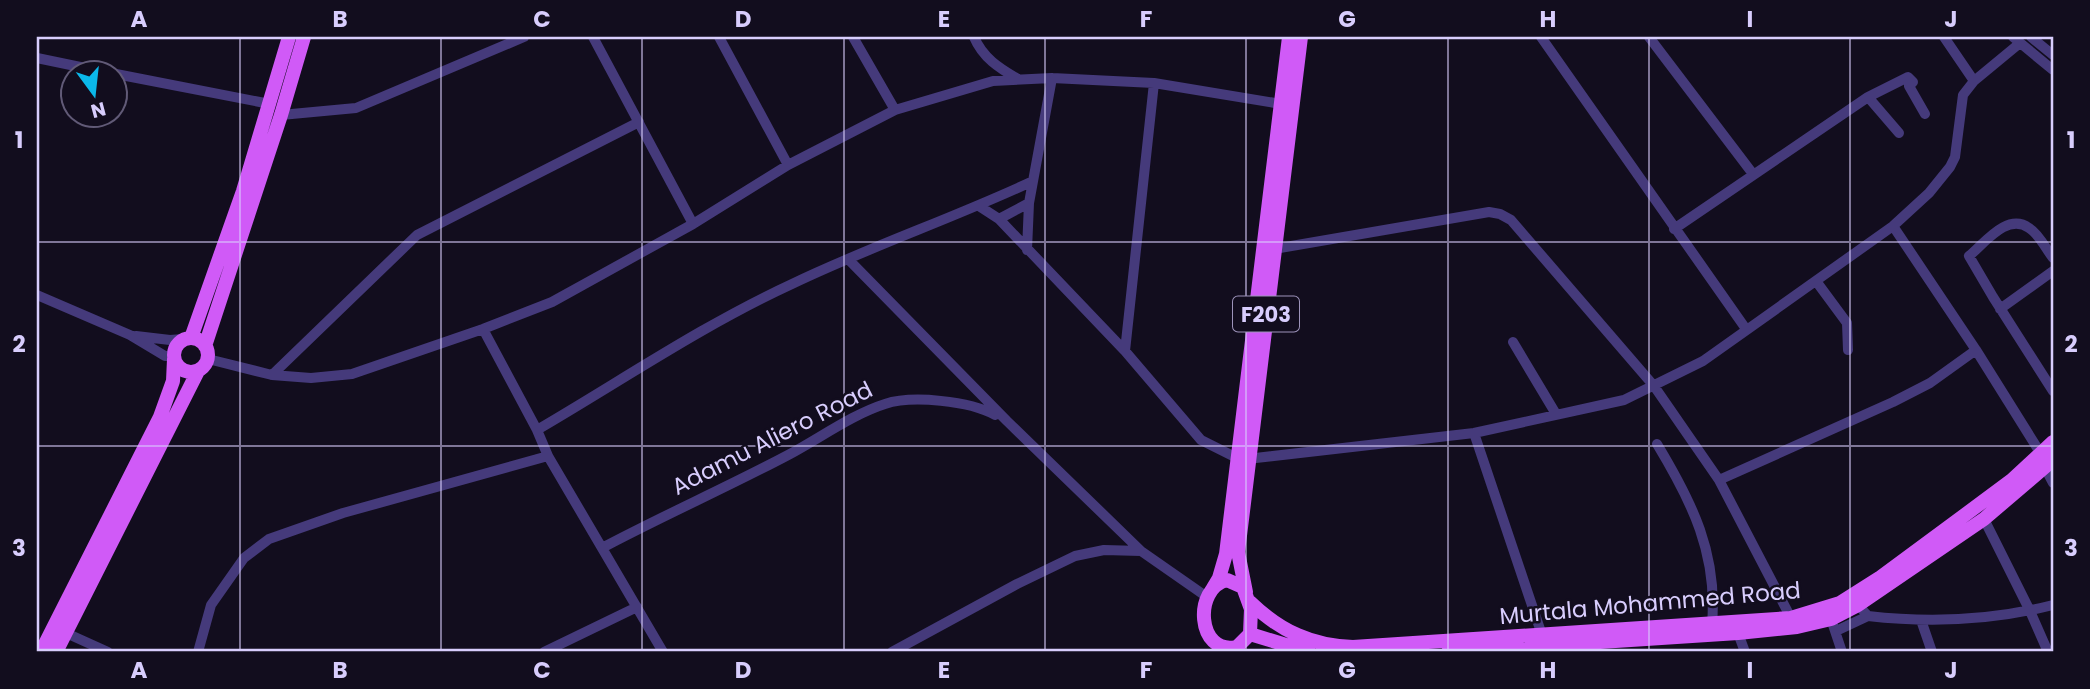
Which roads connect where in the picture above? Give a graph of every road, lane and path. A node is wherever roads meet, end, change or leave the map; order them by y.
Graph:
1 (289, 37) edge
2 (304, 37) edge
3 (524, 37) edge
4 (593, 37) edge
5 (719, 37) edge
6 (853, 37) edge
7 (974, 37) edge
8 (1289, 37) edge
9 (1301, 37) edge
10 (1541, 37) edge
11 (1649, 37) edge
12 (1944, 37) edge
13 (2031, 37) edge
14 (2017, 40) edge
15 (2053, 55) edge
16 (37, 58) edge
17 (60, 63) edge
18 (2053, 70) edge
19 (130, 77) edge
20 (1052, 78) junction
21 (1018, 79) junction
22 (1974, 81) junction
23 (1154, 83) junction
24 (1868, 97) junction
25 (270, 104) junction
26 (1281, 104) junction
27 (895, 110) junction
28 (281, 114) junction
29 (1925, 114) dead end
30 (639, 122) junction
31 (1899, 133) dead end
32 (788, 165) junction
33 (1753, 174) junction
34 (1033, 181) junction
35 (1029, 203) junction
36 (979, 206) junction
37 (999, 219) junction
38 (693, 224) junction
39 (1894, 226) junction
40 (1674, 229) junction
41 (1274, 249) junction
42 (1027, 250) junction
43 (2053, 258) edge
44 (849, 259) junction
45 (2053, 271) edge
46 (1816, 281) junction
47 (37, 295) edge
48 (2000, 309) junction
49 (483, 329) junction
50 (1746, 329) junction
51 (130, 335) junction
52 (187, 338) junction
53 (1513, 342) dead end
54 (1848, 350) dead end
55 (1976, 350) junction
56 (1125, 351) junction
57 (173, 357) junction
58 (204, 359) junction
59 (272, 375) junction
60 (1654, 386) junction
61 (2053, 391) edge
62 (1556, 414) junction
63 (1007, 421) junction
64 (537, 430) junction
65 (1474, 433) junction
66 (2053, 442) edge
67 (1657, 444) dead end
68 (548, 456) junction
69 (1242, 459) junction
70 (2046, 461) edge
71 (1719, 480) junction
72 (2053, 482) edge
73 (1984, 519) junction
74 (602, 548) junction
75 (1141, 551) junction
76 (1210, 593) junction
77 (1248, 597) junction
78 (2053, 605) edge
79 (637, 607) junction
80 (1863, 611) junction
81 (2030, 611) junction
82 (1791, 618) junction
83 (1921, 620) junction
84 (1712, 624) junction
85 (1770, 625) junction
86 (1834, 625) junction
87 (1250, 634) junction
88 (1738, 634) junction
89 (1542, 635) junction
90 (58, 642) edge
91 (1211, 646) edge
92 (1654, 646) edge
93 (1234, 649) edge
94 (1477, 651) edge
95 (1927, 651) edge
96 (41, 652) edge
97 (108, 652) edge
98 (198, 652) edge
99 (544, 652) edge
100 (663, 652) edge
101 (892, 652) edge
102 (1310, 652) edge
103 (1448, 652) edge
104 (1745, 652) edge
105 (1842, 652) edge
106 (2048, 652) edge

1 - 25 main road
2 - 28 main road
3 - 28 street
4 - 30 street
5 - 32 street
6 - 27 street
7 - 21 street
8 - 26 main road, F203
9 - 41 main road, F203
10 - 40 street
11 - 33 street
12 - 22 street
13 - 15 street
14 - 18 street
14 - 22 street
16 - 17 street
19 - 25 street
20 - 21 street
20 - 23 street
20 - 34 street
21 - 27 street
22 - 39 street
23 - 26 street
23 - 56 street
24 - 29 street
24 - 31 street
24 - 33 street
25 - 52 main road
26 - 69 main road, F203
27 - 32 street
28 - 58 main road
30 - 38 street
30 - 59 street
32 - 38 street
33 - 40 street
34 - 35 street
34 - 36 street
35 - 37 street
35 - 42 street
36 - 37 street
36 - 44 street
37 - 42 street
38 - 49 street
39 - 46 street
39 - 55 street
40 - 50 street
41 - 60 street
41 - 69 main road, F203
42 - 56 street
43 - 48 street
44 - 63 street
44 - 64 street
45 - 48 street
46 - 50 street
46 - 54 street
47 - 51 street
48 - 61 street
49 - 59 street
49 - 64 street
50 - 60 street
51 - 52 street
51 - 57 street
52 - 57 main road
52 - 58 main road
53 - 62 street
55 - 70 street
55 - 71 street
56 - 69 street
57 - 58 main road
57 - 90 main road
58 - 59 street
58 - 90 main road
60 - 62 street
60 - 71 street
62 - 65 street
63 - 74 street, Adamu Aliero Road
63 - 75 street
64 - 68 street
65 - 69 street
65 - 89 street
66 - 70 main road, Murtala Mohammed Road
67 - 84 street
68 - 74 street
68 - 98 street
69 - 76 main road, F203
69 - 77 main road, F203
70 - 72 street
70 - 73 main road, Murtala Mohammed Road
70 - 82 main road, Murtala Mohammed Road
71 - 82 street
73 - 80 main road, Murtala Mohammed Road
73 - 81 street
74 - 79 street
75 - 76 street
75 - 101 street
76 - 77 main road
76 - 91 main road
77 - 87 main road
77 - 89 main road, Murtala Mohammed Road
78 - 81 street
79 - 99 street
79 - 100 street
80 - 83 street
80 - 86 main road, Murtala Mohammed Road
81 - 83 street
81 - 106 street
82 - 85 main road, Murtala Mohammed Road
83 - 95 street
84 - 85 main road, Murtala Mohammed Road
84 - 89 main road, Murtala Mohammed Road
85 - 86 main road, Murtala Mohammed Road
85 - 88 main road, Murtala Mohammed Road
86 - 105 street
87 - 93 main road
87 - 102 main road
88 - 92 main road, Murtala Mohammed Road
88 - 104 street
90 - 96 main road
90 - 97 street
91 - 93 main road
92 - 94 main road, Murtala Mohammed Road
94 - 103 main road, Murtala Mohammed Road

